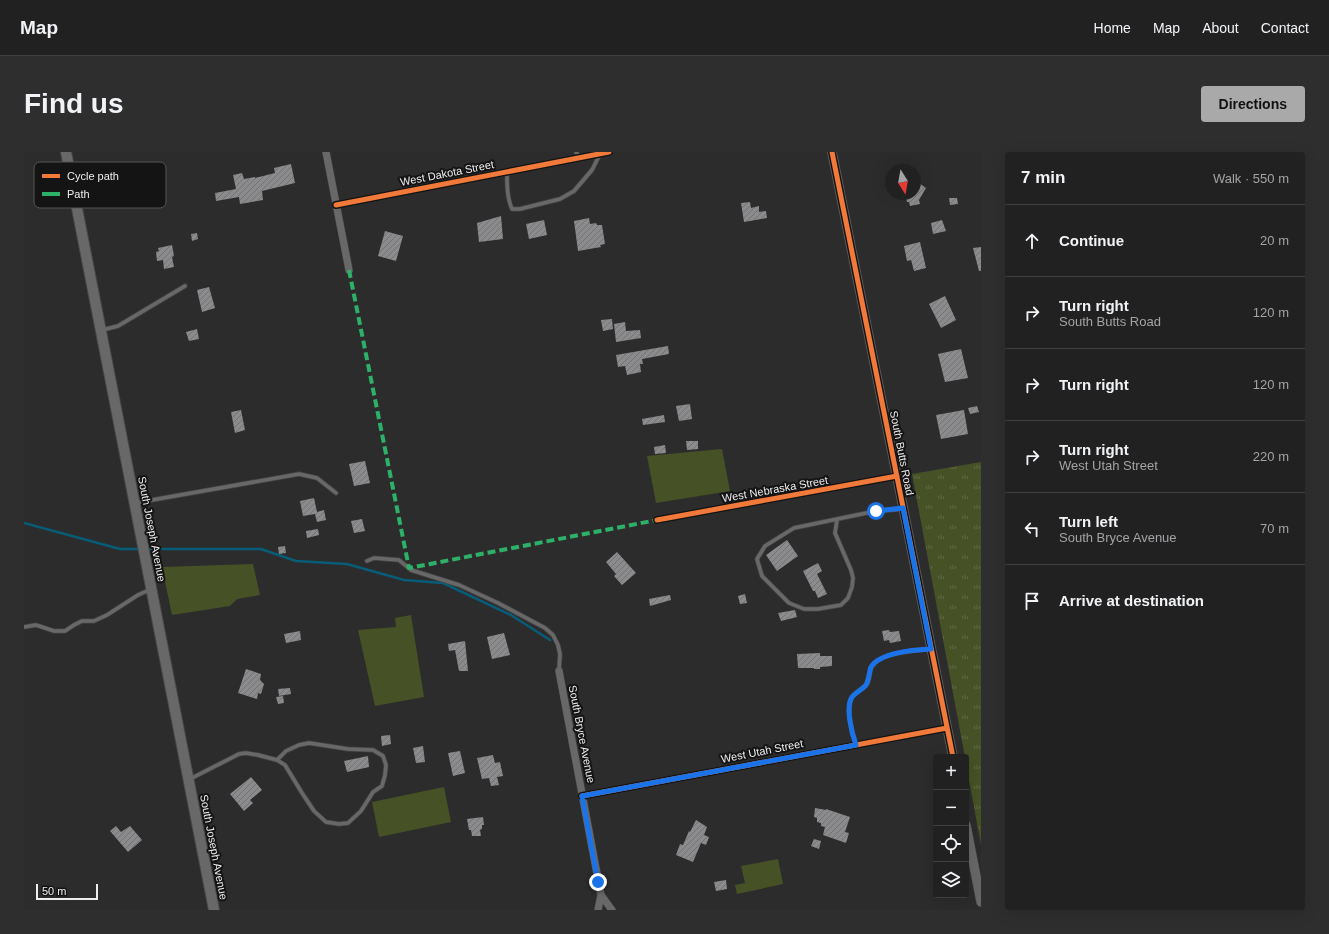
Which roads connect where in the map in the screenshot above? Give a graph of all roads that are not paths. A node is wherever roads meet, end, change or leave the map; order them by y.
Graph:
1 (66, 152) edge
2 (326, 152) edge
3 (609, 152) edge
4 (832, 152) edge
5 (600, 154) junction
6 (578, 155) edge
7 (68, 162) edge
8 (507, 172) junction
9 (336, 205) junction
10 (77, 208) edge
11 (349, 270) dead end
12 (185, 286) dead end
13 (101, 330) junction
14 (896, 476) junction
15 (336, 493) dead end
16 (135, 503) junction
17 (903, 508) junction
18 (657, 520) dead end
19 (837, 520) junction
20 (367, 561) dead end
21 (152, 588) junction
22 (24, 627) edge
23 (931, 649) junction
24 (559, 671) joint
25 (947, 728) junction
26 (856, 745) junction
27 (952, 754) edge
28 (277, 760) junction
29 (189, 779) junction
30 (582, 796) junction
31 (966, 826) edge
32 (601, 895) junction
33 (981, 902) edge
34 (214, 910) edge
35 (598, 910) edge
36 (612, 910) edge

1 - 7 main road, South Joseph Avenue
2 - 9 street
3 - 5 street, West Dakota Street
4 - 14 street, South Butts Road
5 - 6 street, West Dakota Street
5 - 8 lane
6 - 8 street, West Dakota Street
8 - 9 street, West Dakota Street
9 - 11 street
10 - 13 main road, South Joseph Avenue
12 - 13 lane
13 - 16 main road, South Joseph Avenue
14 - 17 street, South Butts Road
14 - 18 street, West Nebraska Street
15 - 16 lane
16 - 21 main road, South Joseph Avenue
17 - 19 lane
17 - 23 street, South Butts Road
19 - 19 lane
20 - 24 lane
21 - 22 lane
21 - 29 main road, South Joseph Avenue
23 - 25 street, South Butts Road
23 - 26 lane
24 - 30 street, South Bryce Avenue
25 - 26 street, West Utah Street
25 - 27 street, South Butts Road
26 - 30 street, West Utah Street
28 - 28 lane
28 - 29 lane
29 - 34 main road, South Joseph Avenue
30 - 32 street, South Bryce Avenue
31 - 33 street
32 - 35 street, South Bryce Avenue
32 - 36 street, South Bryce Avenue

